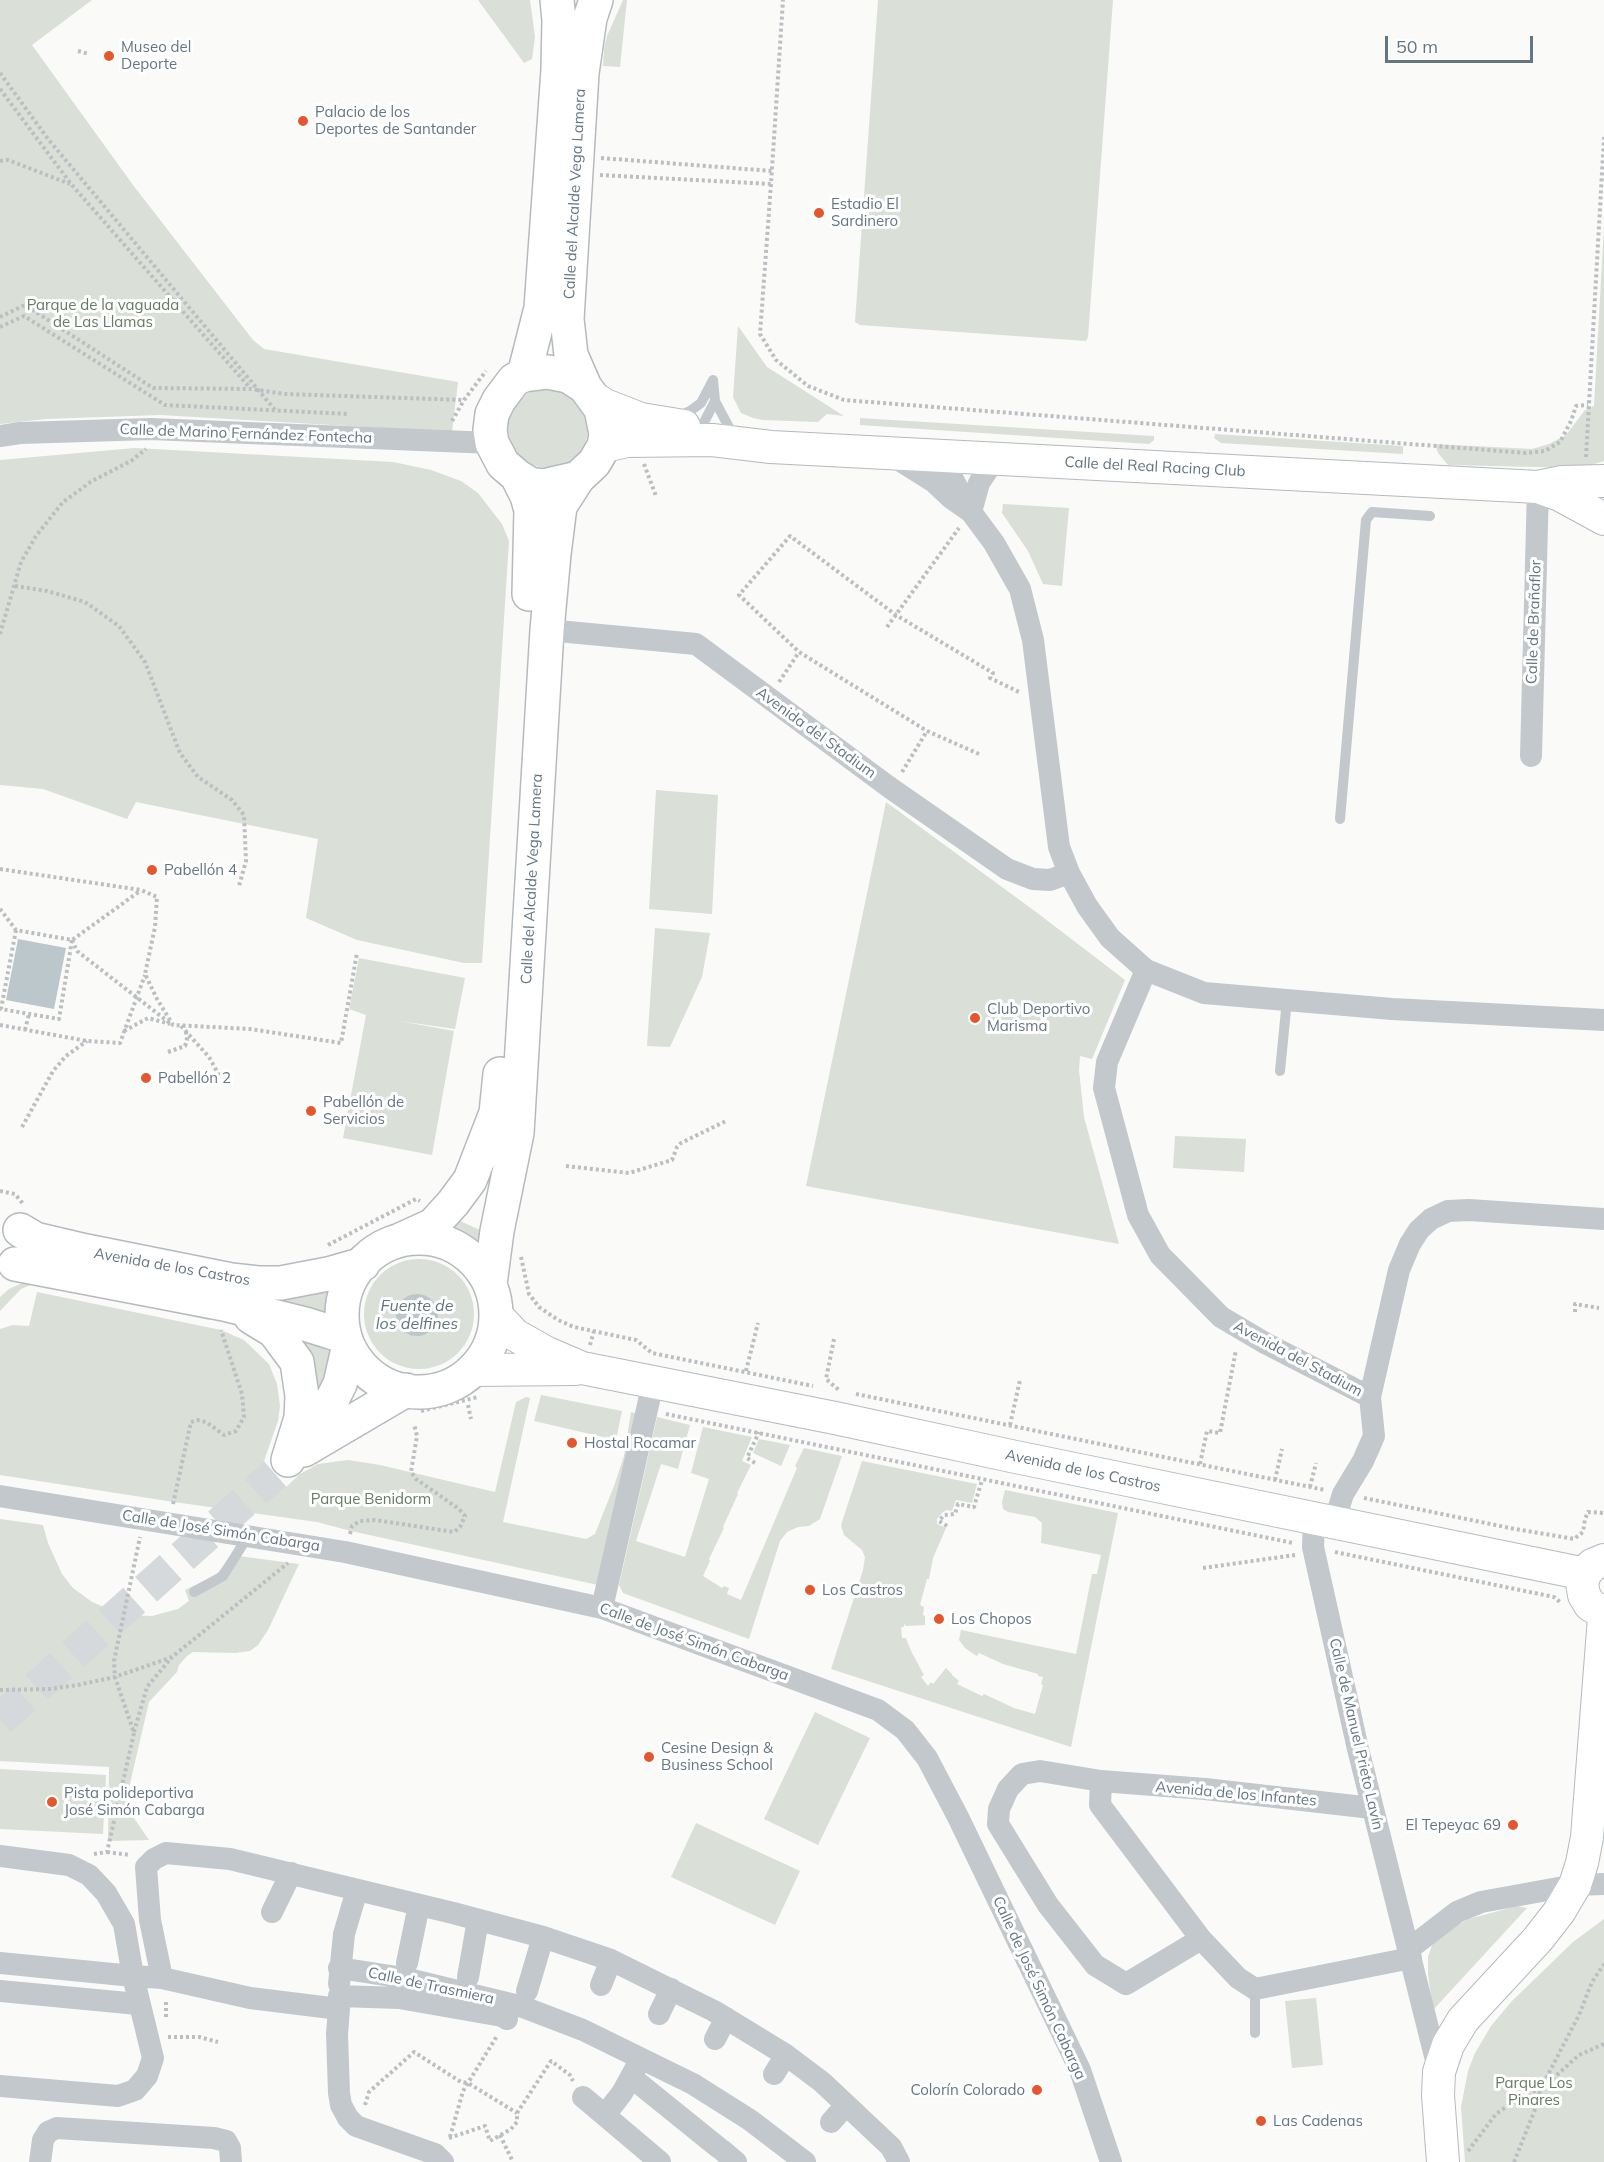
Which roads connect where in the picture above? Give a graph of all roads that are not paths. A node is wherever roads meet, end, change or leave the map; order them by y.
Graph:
1 (557, 0) edge
2 (596, 0) edge
3 (606, 0) edge
4 (587, 31) junction
5 (524, 375) junction
6 (589, 392) junction
7 (662, 423) junction
8 (710, 425) junction
9 (0, 436) edge
10 (492, 443) junction
11 (619, 444) junction
12 (887, 453) junction
13 (940, 456) junction
14 (995, 459) junction
15 (517, 476) junction
16 (578, 478) junction
17 (1594, 482) edge
18 (1538, 487) junction
19 (971, 512) junction
20 (1430, 516) dead end
21 (1604, 519) edge
22 (547, 630) junction
23 (1531, 756) dead end
24 (1340, 819) dead end
25 (1069, 873) junction
26 (1146, 970) junction
27 (1287, 1000) junction
28 (1604, 1020) edge
29 (1280, 1071) dead end
30 (16, 1216) edge
31 (1604, 1219) edge
32 (398, 1241) junction
33 (363, 1264) junction
34 (8, 1269) edge
35 (490, 1284) junction
36 (498, 1317) junction
37 (232, 1318) junction
38 (346, 1343) junction
39 (582, 1368) junction
40 (479, 1382) junction
41 (655, 1397) junction
42 (1370, 1397) junction
43 (413, 1401) junction
44 (281, 1467) junction
45 (0, 1496) edge
46 (1326, 1526) junction
47 (249, 1535) junction
48 (1595, 1567) edge
49 (194, 1592) dead end
50 (602, 1608) junction
51 (1604, 1612) edge
52 (1604, 1617) edge
53 (1600, 1698) edge
54 (1101, 1781) junction
55 (1372, 1808) junction
56 (0, 1856) edge
57 (291, 1873) junction
58 (1589, 1885) edge
59 (357, 1890) junction
60 (419, 1905) junction
61 (272, 1912) dead end
62 (478, 1920) junction
63 (543, 1937) junction
64 (1201, 1939) junction
65 (1410, 1953) junction
66 (611, 1960) junction
67 (0, 1963) edge
68 (407, 1963) dead end
69 (339, 1968) junction
70 (133, 1976) junction
71 (468, 1977) dead end
72 (164, 1984) junction
73 (601, 1985) dead end
74 (671, 1989) junction
75 (1255, 1989) junction
76 (0, 1990) edge
77 (339, 2003) junction
78 (138, 2004) junction
79 (520, 2007) junction
80 (659, 2014) dead end
81 (726, 2018) junction
82 (1255, 2033) dead end
83 (715, 2039) dead end
84 (639, 2060) junction
85 (1439, 2072) junction
86 (0, 2085) edge
87 (687, 2094) junction
88 (583, 2097) road end
89 (846, 2105) junction
90 (605, 2115) junction
91 (831, 2122) dead end
92 (721, 2149) edge
93 (801, 2158) edge
94 (1454, 2159) edge
95 (39, 2162) edge
96 (231, 2162) edge
97 (443, 2162) edge
98 (660, 2162) edge
99 (899, 2162) edge
100 (1111, 2162) edge

1 - 5 main road, Calle del Alcalde Vega Lamera
2 - 4 main road, Calle del Alcalde Vega Lamera
3 - 4 street
4 - 6 main road, Calle del Alcalde Vega Lamera
5 - 6 main road
5 - 10 main road
6 - 7 main road
6 - 11 main road
7 - 8 main road
7 - 8 lane
8 - 11 main road, Calle del Real Racing Club
8 - 12 main road, Calle del Real Racing Club
9 - 10 street, Calle de Marino Fernández Fontecha
10 - 15 main road
11 - 16 main road
12 - 13 main road, Calle del Real Racing Club
12 - 19 street
13 - 14 main road, Calle del Real Racing Club
13 - 19 street
14 - 18 main road, Calle del Real Racing Club
14 - 19 street
15 - 16 main road
15 - 32 main road, Calle del Alcalde Vega Lamera
16 - 22 main road, Calle del Alcalde Vega Lamera
17 - 18 main road, Calle del Real Racing Club
18 - 21 main road, Calle del Real Racing Club
18 - 23 street, Calle de Brañaflor
19 - 25 street
20 - 24 lane
22 - 25 street, Avenida del Stadium
22 - 35 main road, Calle del Alcalde Vega Lamera
25 - 26 street
26 - 27 street
26 - 42 street, Avenida del Stadium
27 - 28 street
27 - 29 lane
30 - 33 main road, Avenida de los Castros
30 - 34 main road
31 - 42 street
32 - 33 main road
32 - 35 main road
33 - 38 main road
34 - 37 main road, Avenida de los Castros
35 - 36 main road
36 - 39 main road, Avenida de los Castros
36 - 40 main road
37 - 38 main road, Avenida de los Castros
37 - 44 main road
38 - 43 main road
38 - 44 main road
39 - 40 main road, Avenida de los Castros
39 - 41 main road, Avenida de los Castros
40 - 43 main road
41 - 46 main road, Avenida de los Castros
41 - 50 street
42 - 46 street
43 - 44 main road
45 - 47 street, Calle de José Simón Cabarga
46 - 48 main road, Avenida de los Castros
46 - 55 street, Calle de Manuel Prieto Lavín
47 - 49 lane
47 - 50 street, Calle de José Simón Cabarga
48 - 51 main road
50 - 100 street, Calle de José Simón Cabarga
52 - 53 main road
53 - 58 main road
54 - 55 street, Avenida de los Infantes
54 - 64 street
54 - 64 street, Avenida de los Infantes
55 - 65 street, Calle de Manuel Prieto Lavín
56 - 70 street
57 - 59 street
57 - 61 street
57 - 72 street
58 - 65 street
58 - 85 main road
59 - 60 street
59 - 69 street
60 - 62 street
60 - 68 street, Calle de Trasmiera
62 - 63 street
62 - 71 street, Calle de Trasmiera
63 - 66 street
63 - 79 street
64 - 75 street
65 - 75 street
65 - 85 street
66 - 73 street
66 - 74 street
67 - 70 street, Calle de Trasmiera
69 - 77 street
69 - 79 street, Calle de Trasmiera
70 - 72 street, Calle de Trasmiera
70 - 78 street
72 - 77 street, Calle de Trasmiera
74 - 80 street
74 - 81 street
75 - 82 lane
76 - 78 street
77 - 79 street, Calle de Trasmiera
77 - 97 street
78 - 86 street
79 - 84 street, Calle de Trasmiera
81 - 83 street
81 - 89 street
84 - 87 street, Calle de Trasmiera
84 - 87 street
84 - 90 street
85 - 94 main road
87 - 92 street
87 - 93 street, Calle de Trasmiera
88 - 90 street
89 - 91 street
89 - 99 street
90 - 98 street
95 - 96 street

